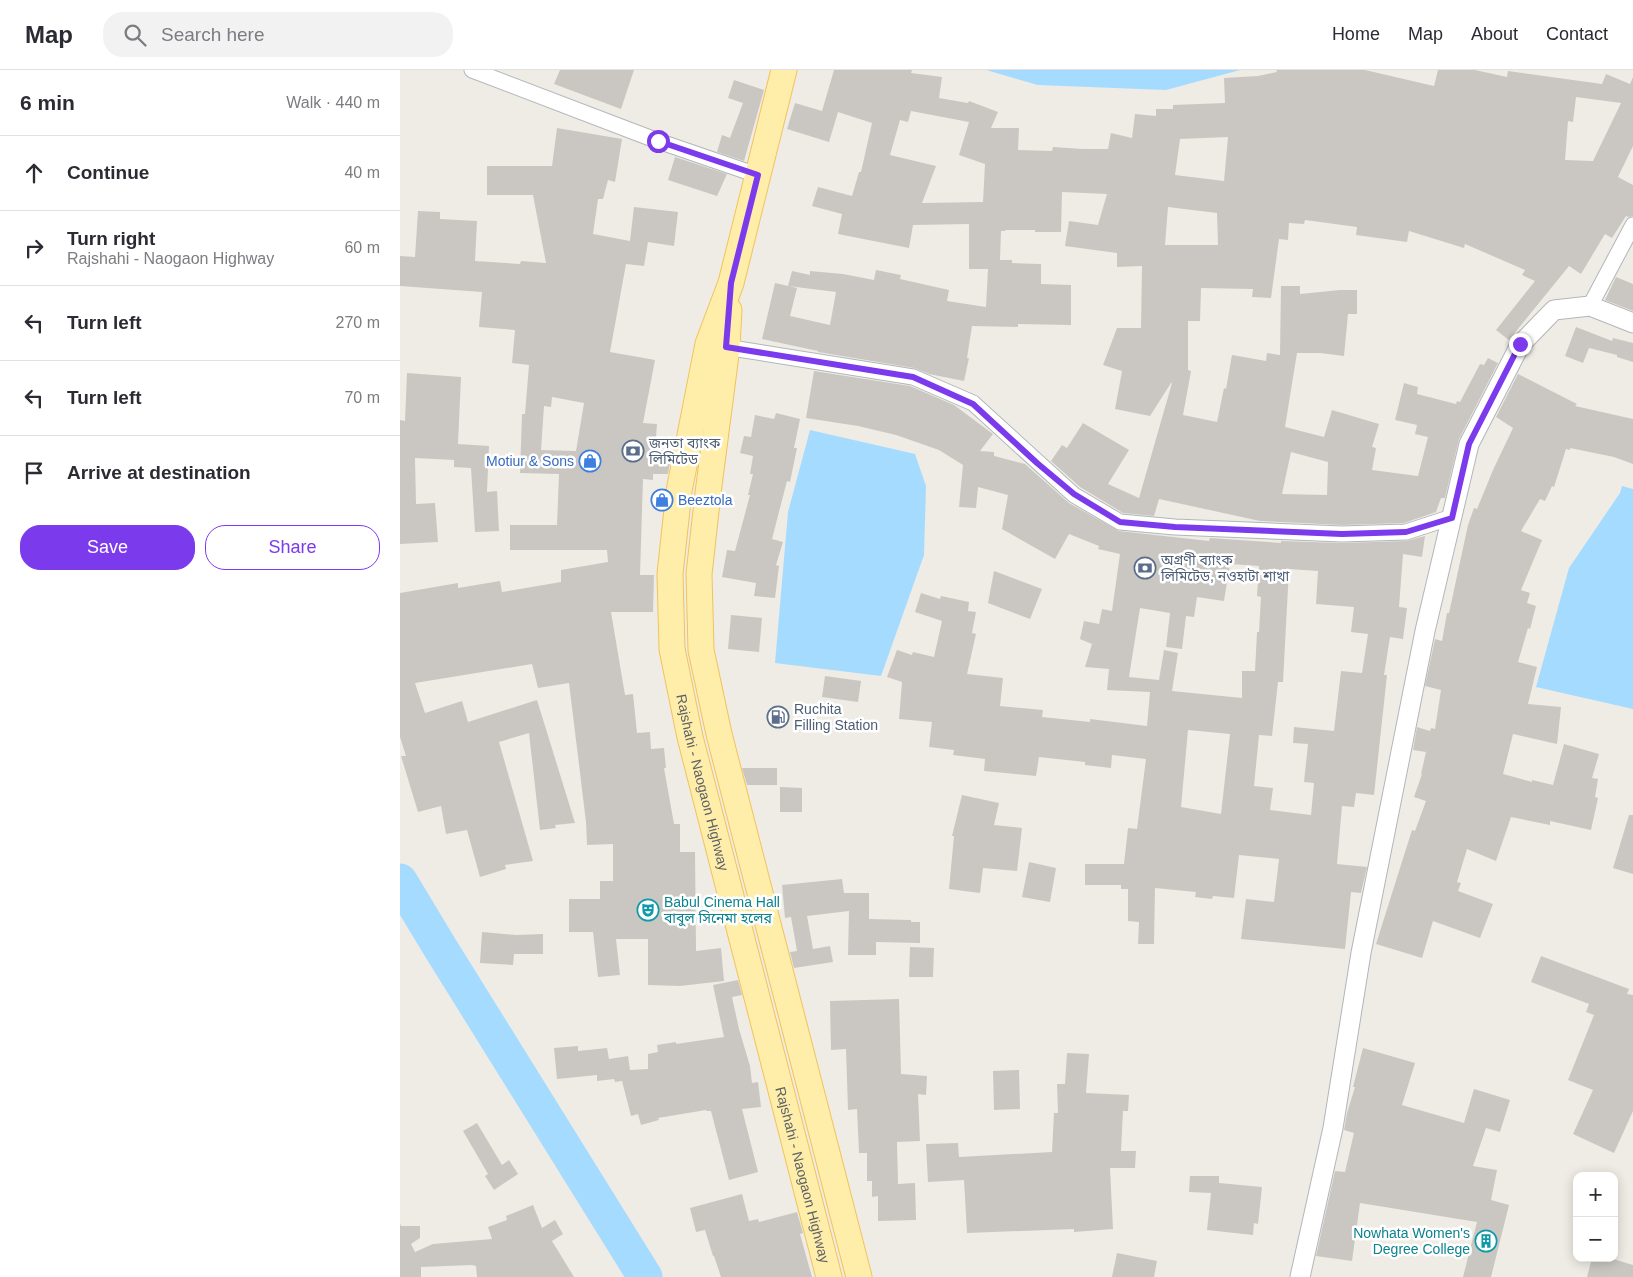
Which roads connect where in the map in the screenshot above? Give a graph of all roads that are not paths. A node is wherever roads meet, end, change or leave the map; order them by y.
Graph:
1 (472, 70) edge
2 (782, 76) edge
3 (758, 175) junction
4 (1633, 225) edge
5 (1590, 306) junction
6 (1633, 323) edge
7 (717, 346) junction
8 (1452, 518) junction
9 (829, 1277) edge
10 (859, 1277) edge
11 (1300, 1277) edge

1 - 3 street
2 - 3 main road, Rajshahi - Naogaon Highway
3 - 7 main road, Rajshahi - Naogaon Highway
4 - 5 street
5 - 6 street
5 - 8 street
7 - 8 street
7 - 9 main road, Rajshahi - Naogaon Highway
7 - 10 main road, Rajshahi - Naogaon Highway
8 - 11 street

